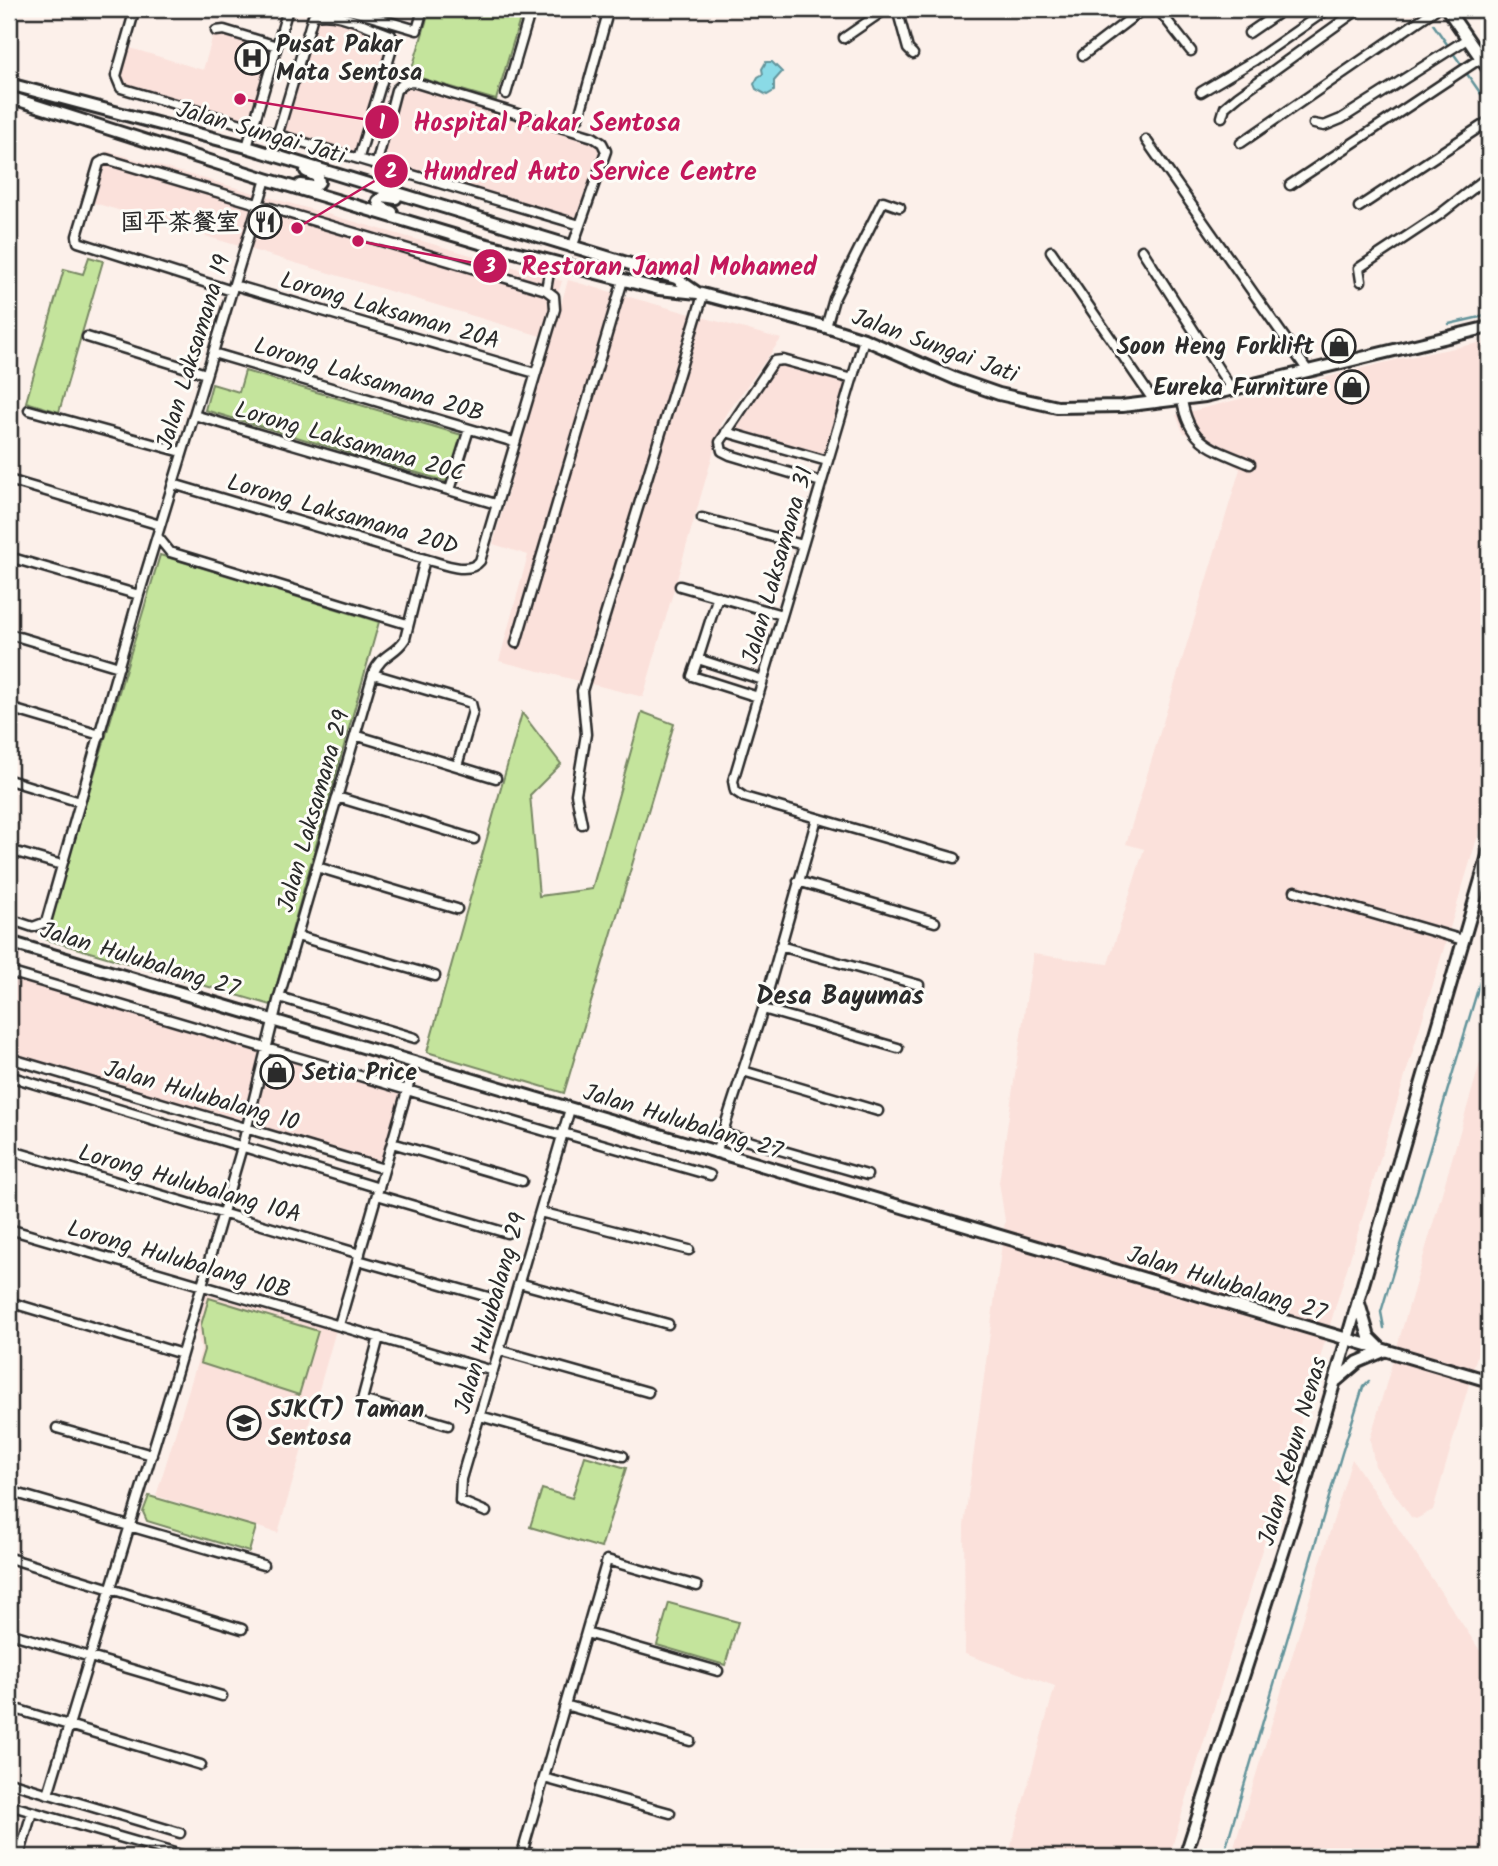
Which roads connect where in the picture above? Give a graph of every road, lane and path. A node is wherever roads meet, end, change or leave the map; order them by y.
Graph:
1 (135, 9) edge
2 (288, 9) edge
3 (346, 9) edge
4 (424, 9) edge
5 (531, 9) edge
6 (609, 9) edge
7 (886, 9) edge
8 (897, 9) edge
9 (1143, 9) edge
10 (1158, 9) edge
11 (1284, 9) edge
12 (1328, 9) edge
13 (1359, 9) edge
14 (1436, 9) edge
15 (1447, 9) edge
16 (216, 31) dead end
17 (1249, 33) dead end
18 (844, 37) dead end
19 (1468, 39) junction
20 (277, 46) junction
21 (1191, 51) dead end
22 (913, 54) dead end
23 (1083, 55) dead end
24 (1481, 58) junction
25 (1489, 70) edge
26 (9, 84) edge
27 (1201, 92) dead end
28 (506, 94) dead end
29 (9, 97) edge
30 (579, 117) dead end
31 (1222, 117) dead end
32 (1489, 121) edge
33 (1314, 124) dead end
34 (254, 126) junction
35 (278, 133) junction
36 (1146, 140) dead end
37 (1241, 143) dead end
38 (247, 148) junction
39 (359, 157) junction
40 (278, 158) junction
41 (377, 162) junction
42 (1489, 176) edge
43 (269, 180) junction
44 (1290, 185) dead end
45 (258, 204) junction
46 (436, 204) junction
47 (900, 207) dead end
48 (1359, 207) dead end
49 (580, 225) junction
50 (427, 228) junction
51 (572, 248) junction
52 (1142, 250) dead end
53 (1051, 251) dead end
54 (551, 261) junction
55 (623, 280) junction
56 (1361, 281) dead end
57 (233, 288) junction
58 (546, 290) junction
59 (701, 294) junction
60 (826, 327) junction
61 (1489, 327) edge
62 (87, 337) dead end
63 (864, 339) junction
64 (213, 353) junction
65 (1308, 372) junction
66 (535, 373) junction
67 (206, 374) junction
68 (852, 379) junction
69 (1232, 390) junction
70 (1182, 400) junction
71 (1155, 403) junction
72 (29, 410) dead end
73 (194, 415) junction
74 (469, 429) junction
75 (726, 432) junction
76 (514, 442) junction
77 (182, 453) junction
78 (828, 461) junction
79 (1250, 464) dead end
80 (9, 480) edge
81 (821, 482) junction
82 (173, 484) junction
83 (450, 490) junction
84 (496, 504) junction
85 (702, 518) dead end
86 (160, 525) junction
87 (157, 536) junction
88 (803, 545) junction
89 (9, 557) edge
90 (425, 559) junction
91 (680, 586) dead end
92 (139, 595) junction
93 (718, 596) junction
94 (782, 615) junction
95 (407, 624) junction
96 (9, 634) edge
97 (516, 643) dead end
98 (698, 659) junction
99 (119, 667) junction
100 (373, 674) junction
101 (763, 680) junction
102 (758, 697) junction
103 (9, 708) edge
104 (100, 735) junction
105 (355, 735) junction
106 (457, 766) junction
107 (496, 778) dead end
108 (9, 780) edge
109 (337, 797) junction
110 (80, 802) junction
111 (817, 818) junction
112 (582, 824) dead end
113 (474, 839) dead end
114 (9, 850) edge
115 (1489, 852) edge
116 (955, 858) dead end
117 (62, 865) junction
118 (317, 867) junction
119 (798, 881) junction
120 (1295, 891) dead end
121 (457, 909) dead end
122 (9, 919) edge
123 (935, 922) dead end
124 (297, 936) junction
125 (1463, 940) junction
126 (9, 942) edge
127 (780, 946) junction
128 (9, 972) edge
129 (435, 976) dead end
130 (919, 985) dead end
131 (279, 998) junction
132 (763, 1009) junction
133 (274, 1021) junction
134 (415, 1038) dead end
135 (267, 1048) junction
136 (898, 1048) dead end
137 (9, 1058) edge
138 (415, 1063) junction
139 (743, 1071) junction
140 (9, 1076) edge
141 (407, 1090) junction
142 (570, 1109) junction
143 (878, 1111) dead end
144 (247, 1128) junction
145 (724, 1133) junction
146 (562, 1135) junction
147 (392, 1143) junction
148 (242, 1147) junction
149 (9, 1150) edge
150 (716, 1153) junction
151 (384, 1169) junction
152 (710, 1175) dead end
153 (867, 1175) dead end
154 (522, 1181) dead end
155 (378, 1191) junction
156 (540, 1212) junction
157 (223, 1213) junction
158 (9, 1229) edge
159 (507, 1233) dead end
160 (689, 1250) dead end
161 (359, 1257) junction
162 (519, 1283) junction
163 (202, 1285) junction
164 (488, 1297) dead end
165 (1358, 1300) junction
166 (9, 1302) edge
167 (668, 1324) dead end
168 (339, 1325) junction
169 (379, 1337) junction
170 (1346, 1340) junction
171 (499, 1350) junction
172 (1379, 1350) junction
173 (182, 1354) junction
174 (493, 1371) junction
175 (1489, 1381) edge
176 (1333, 1385) junction
177 (648, 1392) dead end
178 (480, 1416) junction
179 (448, 1425) dead end
180 (57, 1428) dead end
181 (152, 1455) junction
182 (623, 1456) dead end
183 (9, 1490) edge
184 (486, 1511) dead end
185 (129, 1525) junction
186 (9, 1558) edge
187 (263, 1565) dead end
188 (697, 1586) dead end
189 (109, 1588) junction
190 (242, 1629) dead end
191 (9, 1633) edge
192 (586, 1633) junction
193 (89, 1657) junction
194 (718, 1671) dead end
195 (222, 1696) dead end
196 (565, 1705) junction
197 (9, 1707) edge
198 (69, 1724) junction
199 (690, 1741) dead end
200 (201, 1765) dead end
201 (544, 1778) junction
202 (9, 1782) edge
203 (48, 1794) junction
204 (9, 1805) edge
205 (32, 1812) junction
206 (670, 1814) dead end
207 (180, 1833) dead end
208 (521, 1854) edge
209 (19, 1857) edge
210 (184, 1857) edge
211 (543, 1857) edge
212 (1185, 1857) edge

1 - 34 street
2 - 20 street
3 - 4 street
5 - 28 street
6 - 30 street
7 - 18 street
8 - 22 street
9 - 23 street
10 - 21 street
11 - 17 street
12 - 27 street
13 - 31 street
14 - 37 street
15 - 19 street
16 - 20 street
19 - 24 street
19 - 33 street
20 - 34 street
24 - 25 street
24 - 44 street
26 - 38 street, Jalan Sungai Jati
29 - 43 street, Jalan Sungai Jati
32 - 48 street
34 - 35 street
34 - 38 street
35 - 39 street
35 - 39 street
36 - 65 street
38 - 40 street, Jalan Sungai Jati
39 - 41 street
40 - 43 street
40 - 46 street, Jalan Sungai Jati
41 - 49 street
41 - 49 street
42 - 56 street
43 - 45 street, Jalan Laksamana 19
43 - 50 street, Jalan Sungai Jati
45 - 57 street, Jalan Laksamana 19
45 - 57 street, Lorong Laksaman 20A
45 - 58 street
46 - 50 street
46 - 51 street, Jalan Sungai Jati
47 - 60 street
49 - 51 street
50 - 54 street, Jalan Sungai Jati
51 - 59 street, Jalan Sungai Jati
52 - 69 street
53 - 71 street
54 - 55 street, Jalan Sungai Jati
54 - 58 street
55 - 59 street, Jalan Sungai Jati
55 - 97 street
57 - 64 street, Jalan Laksamana 19
57 - 66 street, Lorong Laksaman 20A
58 - 66 street
59 - 60 street, Jalan Sungai Jati
59 - 112 street
60 - 63 street, Jalan Sungai Jati
61 - 65 street, Jalan Sungai Jati
62 - 67 street
63 - 68 street, Jalan Laksamana 31
63 - 71 street, Jalan Sungai Jati
64 - 67 street, Jalan Laksamana 19
64 - 74 street, Lorong Laksamana 20B
65 - 69 street, Jalan Sungai Jati
66 - 76 street
67 - 73 street, Jalan Laksamana 19
68 - 75 street
68 - 78 street, Jalan Laksamana 31
69 - 70 street, Jalan Sungai Jati
70 - 71 street, Jalan Sungai Jati
70 - 79 street
72 - 77 street
73 - 77 street, Jalan Laksamana 19
73 - 83 street, Lorong Laksamana 20C
74 - 76 street, Lorong Laksamana 20B
74 - 83 street
75 - 78 street
75 - 81 street
76 - 84 street
77 - 82 street, Jalan Laksamana 19
78 - 81 street, Jalan Laksamana 31
80 - 86 street
81 - 88 street, Jalan Laksamana 31
82 - 86 street, Jalan Laksamana 19
82 - 90 street, Lorong Laksamana 20D
83 - 84 street, Lorong Laksamana 20C
84 - 90 street, Lorong Laksamana 20D
85 - 88 street
86 - 87 street, Jalan Laksamana 19
87 - 92 street, Jalan Laksamana 19
87 - 95 street
88 - 94 street, Jalan Laksamana 31
89 - 92 street
90 - 95 street, Jalan Laksamana 29
91 - 93 street
92 - 99 street, Jalan Laksamana 19
93 - 94 street
93 - 98 street
94 - 101 street, Jalan Laksamana 31
95 - 100 street, Jalan Laksamana 29
96 - 99 street
98 - 101 street
98 - 102 street
99 - 104 street, Jalan Laksamana 19
100 - 105 street, Jalan Laksamana 29
100 - 106 street
101 - 102 street, Jalan Laksamana 31
102 - 111 street, Jalan Laksamana 31
103 - 104 street
104 - 110 street, Jalan Laksamana 19
105 - 106 street
105 - 109 street, Jalan Laksamana 29
106 - 107 street
108 - 110 street
109 - 113 street
109 - 118 street, Jalan Laksamana 29
110 - 117 street, Jalan Laksamana 19
111 - 116 street
111 - 119 street
114 - 117 street
115 - 125 street, Jalan Kebun Nenas
117 - 122 street, Jalan Laksamana 19
118 - 121 street
118 - 124 street, Jalan Laksamana 29
119 - 123 street
119 - 127 street
120 - 125 street
124 - 129 street
124 - 131 street, Jalan Laksamana 29
125 - 165 street, Jalan Kebun Nenas
126 - 133 street, Jalan Hulubalang 27
127 - 130 street
127 - 132 street
128 - 135 street
131 - 133 street, Jalan Laksamana 29
131 - 134 street
132 - 136 street
132 - 139 street
133 - 135 street, Jalan Laksamana 29
133 - 138 street, Jalan Hulubalang 27
135 - 141 street
135 - 144 street, Jalan Laksamana 29
137 - 144 street, Jalan Hulubalang 10
138 - 141 street
138 - 142 street, Jalan Hulubalang 27
139 - 143 street
139 - 145 street
140 - 148 street, Jalan Hulubalang 10
141 - 146 street
141 - 147 street
142 - 146 street, Jalan Hulubalang 29
142 - 150 street, Jalan Hulubalang 27
144 - 148 street, Jalan Laksamana 29
144 - 151 street, Jalan Hulubalang 10
145 - 150 street
145 - 153 street
146 - 152 street
146 - 156 street, Jalan Hulubalang 29
147 - 151 street
147 - 154 street
148 - 155 street, Jalan Hulubalang 10
148 - 157 street, Jalan Laksamana 29
149 - 157 street, Lorong Hulubalang 10A
150 - 170 street, Jalan Hulubalang 27
151 - 155 street
155 - 159 street, Jalan Hulubalang 10
155 - 161 street
156 - 160 street
156 - 162 street, Jalan Hulubalang 29
157 - 161 street, Lorong Hulubalang 10A
157 - 163 street, Jalan Laksamana 29
158 - 163 street, Lorong Hulubalang 10B
161 - 164 street, Lorong Hulubalang 10A
161 - 168 street
162 - 167 street
162 - 171 street, Jalan Hulubalang 29
163 - 168 street, Lorong Hulubalang 10B
163 - 173 street, Jalan Laksamana 29
165 - 170 street, Jalan Kebun Nenas
165 - 172 street
166 - 173 street
168 - 169 street, Lorong Hulubalang 10B
169 - 174 street, Lorong Hulubalang 10B
169 - 179 street
170 - 172 street, Jalan Hulubalang 27
170 - 176 street, Jalan Kebun Nenas
171 - 174 street, Jalan Hulubalang 29
171 - 177 street
172 - 175 street, Jalan Hulubalang 27
172 - 176 street
173 - 181 street, Jalan Laksamana 29
174 - 178 street, Jalan Hulubalang 29
176 - 212 street, Jalan Kebun Nenas
178 - 182 street
178 - 184 street, Jalan Hulubalang 29
180 - 181 street
181 - 185 street, Jalan Laksamana 29
183 - 185 street
185 - 187 street
185 - 189 street, Jalan Laksamana 29
186 - 189 street
188 - 192 street
189 - 190 street
189 - 193 street, Jalan Laksamana 29
191 - 193 street
192 - 194 street
192 - 196 street
193 - 195 street
193 - 198 street, Jalan Laksamana 29
196 - 199 street
196 - 201 street
197 - 198 street
198 - 200 street
198 - 203 street, Jalan Laksamana 29
201 - 206 street
201 - 208 street
202 - 203 street
203 - 207 street
204 - 205 street
205 - 209 street
205 - 210 street
208 - 211 street

